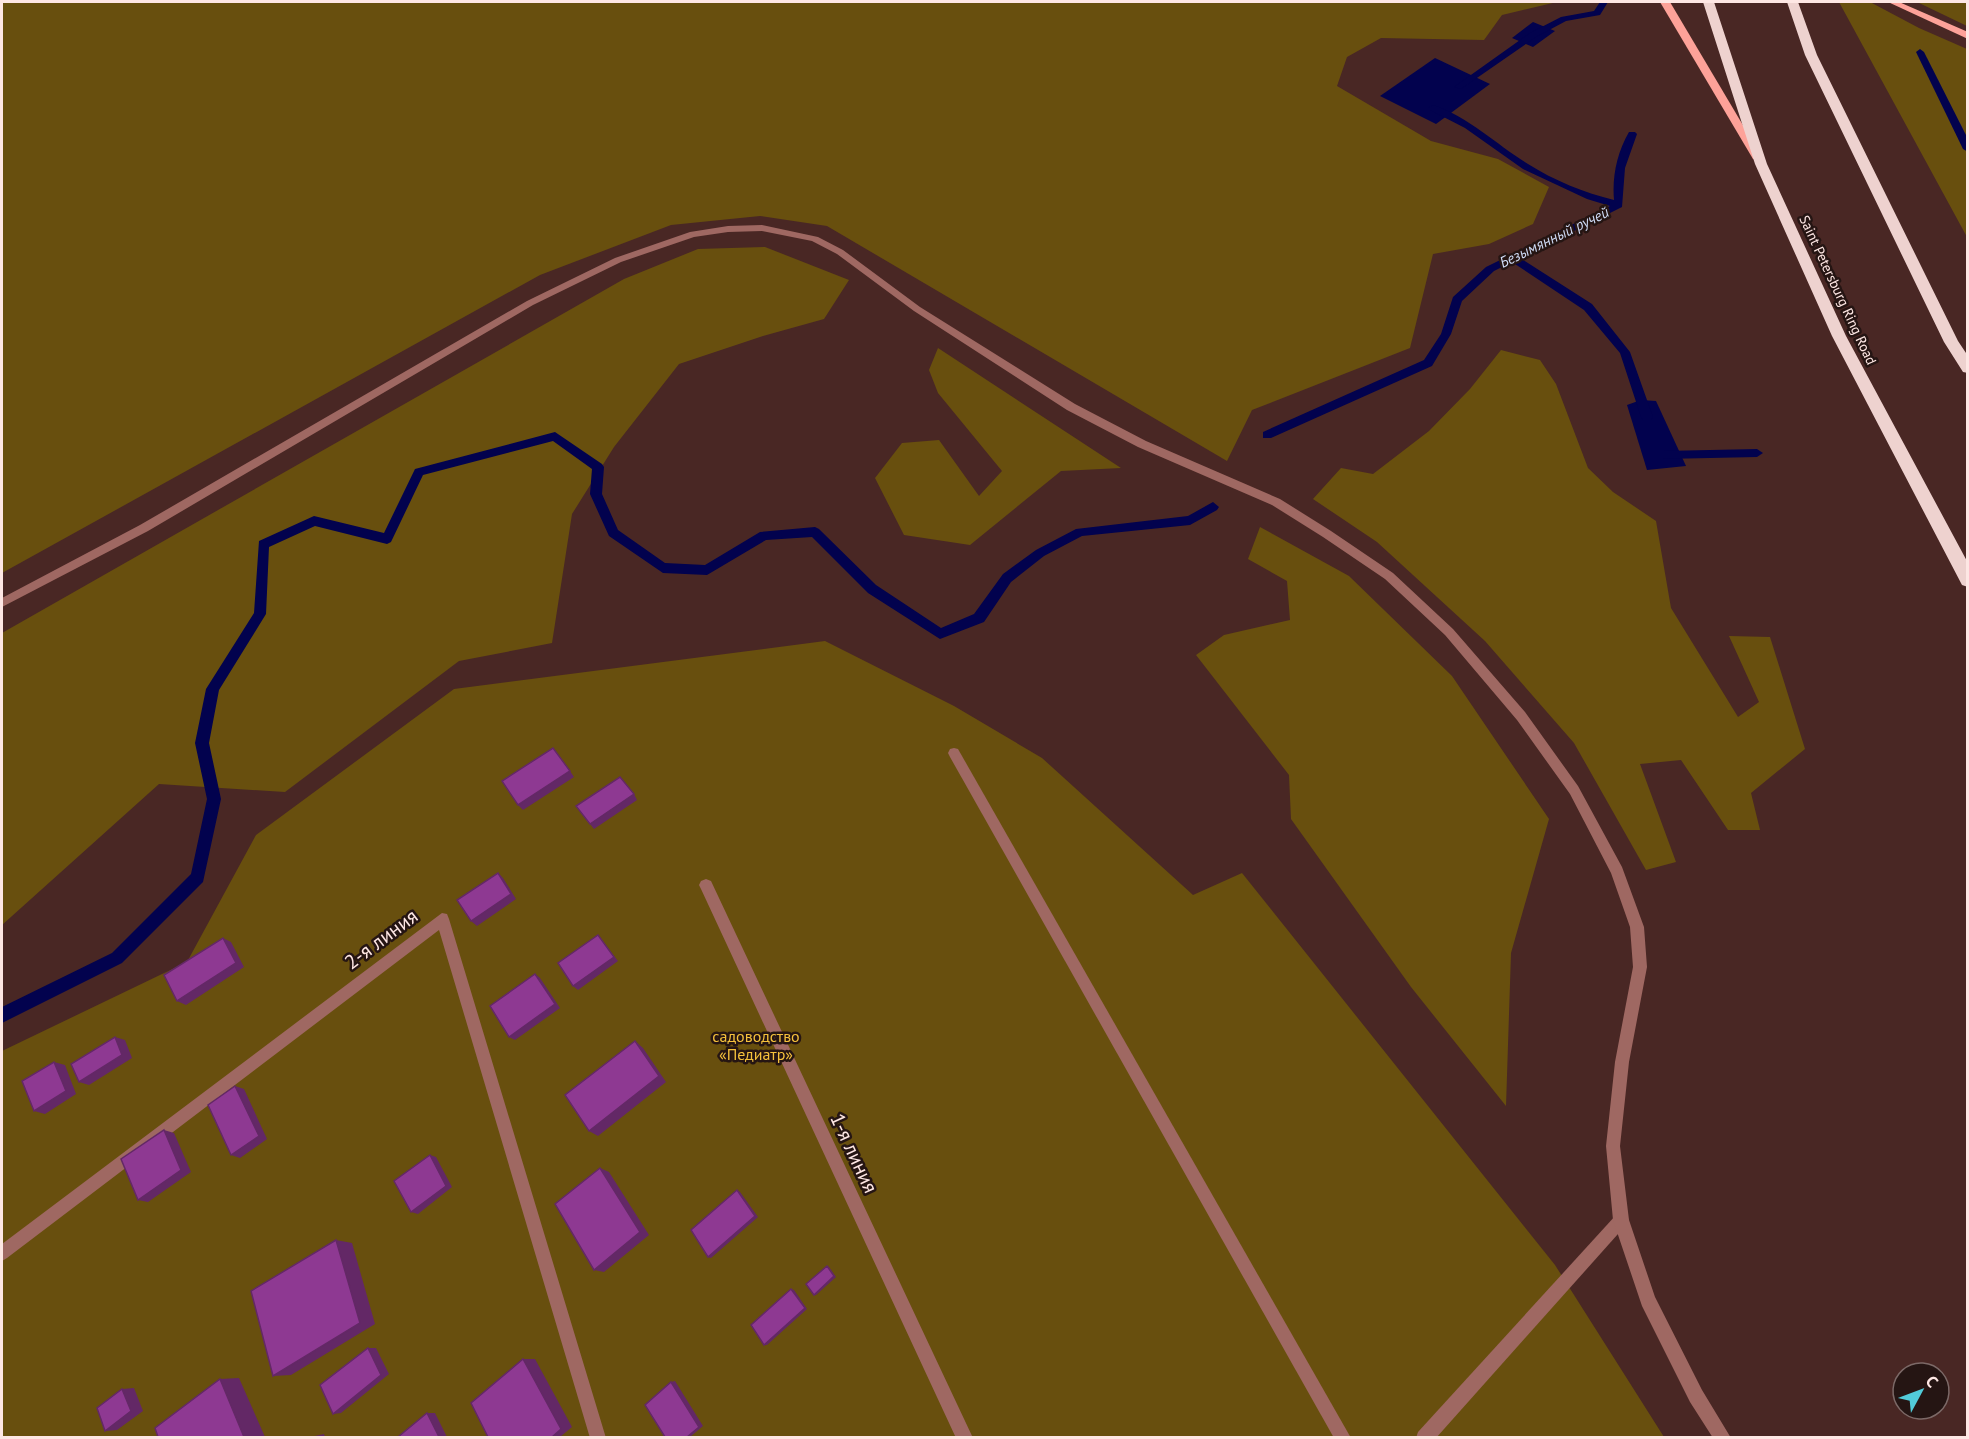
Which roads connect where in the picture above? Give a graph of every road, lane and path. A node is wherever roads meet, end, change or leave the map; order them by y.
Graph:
1 (1665, 2) edge
2 (1708, 2) edge
3 (1792, 2) edge
4 (1893, 2) edge
5 (1968, 36) edge
6 (1761, 164) junction
7 (1968, 368) edge
8 (1968, 580) edge
9 (2, 603) edge
10 (954, 753) dead end
11 (706, 885) dead end
12 (1621, 1220) junction
13 (2, 1253) edge
14 (598, 1437) edge
15 (965, 1437) edge
16 (1343, 1437) edge
17 (1424, 1437) edge
18 (1723, 1437) edge

1 - 6 main road
2 - 6 highway, Saint Petersburg Ring Road
3 - 7 highway
4 - 5 main road
6 - 8 highway, Saint Petersburg Ring Road
9 - 12 street
10 - 16 street
11 - 15 street, 1-я линия
12 - 17 street
12 - 18 street
13 - 14 street, 2-я линия

